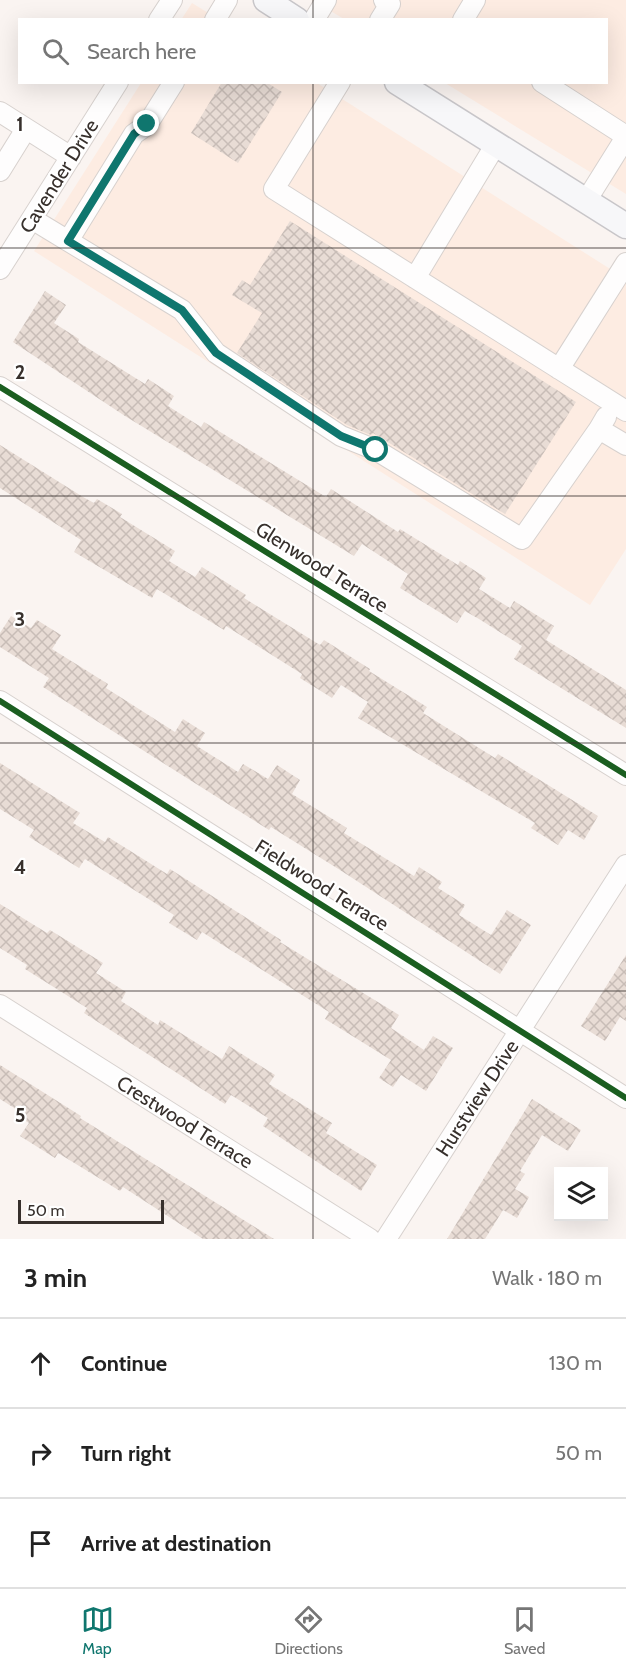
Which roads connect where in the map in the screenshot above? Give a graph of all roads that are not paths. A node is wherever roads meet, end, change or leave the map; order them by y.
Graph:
1 (172, 0) edge
2 (227, 0) edge
3 (266, 0) edge
4 (326, 0) edge
5 (384, 0) edge
6 (476, 0) edge
7 (161, 18) edge
8 (216, 18) edge
9 (294, 18) edge
10 (315, 18) edge
11 (381, 18) edge
12 (464, 18) edge
13 (117, 84) edge
14 (173, 84) edge
15 (339, 84) edge
16 (545, 84) edge
17 (412, 86) edge
18 (0, 112) edge
19 (27, 129) junction
20 (626, 137) edge
21 (496, 144) junction
22 (71, 157) junction
23 (0, 170) edge
24 (586, 201) junction
25 (32, 219) junction
26 (626, 226) edge
27 (68, 241) junction
28 (626, 263) edge
29 (0, 269) edge
30 (415, 278) junction
31 (559, 369) junction
32 (0, 387) edge
33 (620, 408) edge
34 (599, 429) junction
35 (626, 445) edge
36 (0, 701) edge
37 (626, 775) edge
38 (626, 864) edge
39 (0, 1005) edge
40 (521, 1029) junction
41 (626, 1098) edge
42 (370, 1239) edge
43 (386, 1239) edge

1 - 7 street
2 - 8 street
3 - 9 main road
4 - 10 street
5 - 11 street
6 - 12 street
13 - 22 street, Cavender Drive
14 - 27 street
15 - 30 street
16 - 20 street
17 - 21 main road
18 - 19 street
19 - 22 street
19 - 23 street
20 - 24 street
21 - 24 main road
21 - 30 street
22 - 25 street, Cavender Drive
24 - 26 main road
25 - 27 street
25 - 29 street, Cavender Drive
27 - 34 street
28 - 31 street
30 - 31 street
31 - 33 street
32 - 37 street, Glenwood Terrace
33 - 34 street
34 - 35 street
36 - 40 street, Fieldwood Terrace
38 - 40 street, Hurstview Drive
39 - 42 street, Crestwood Terrace
40 - 41 street, Fieldwood Terrace
40 - 43 street, Hurstview Drive

